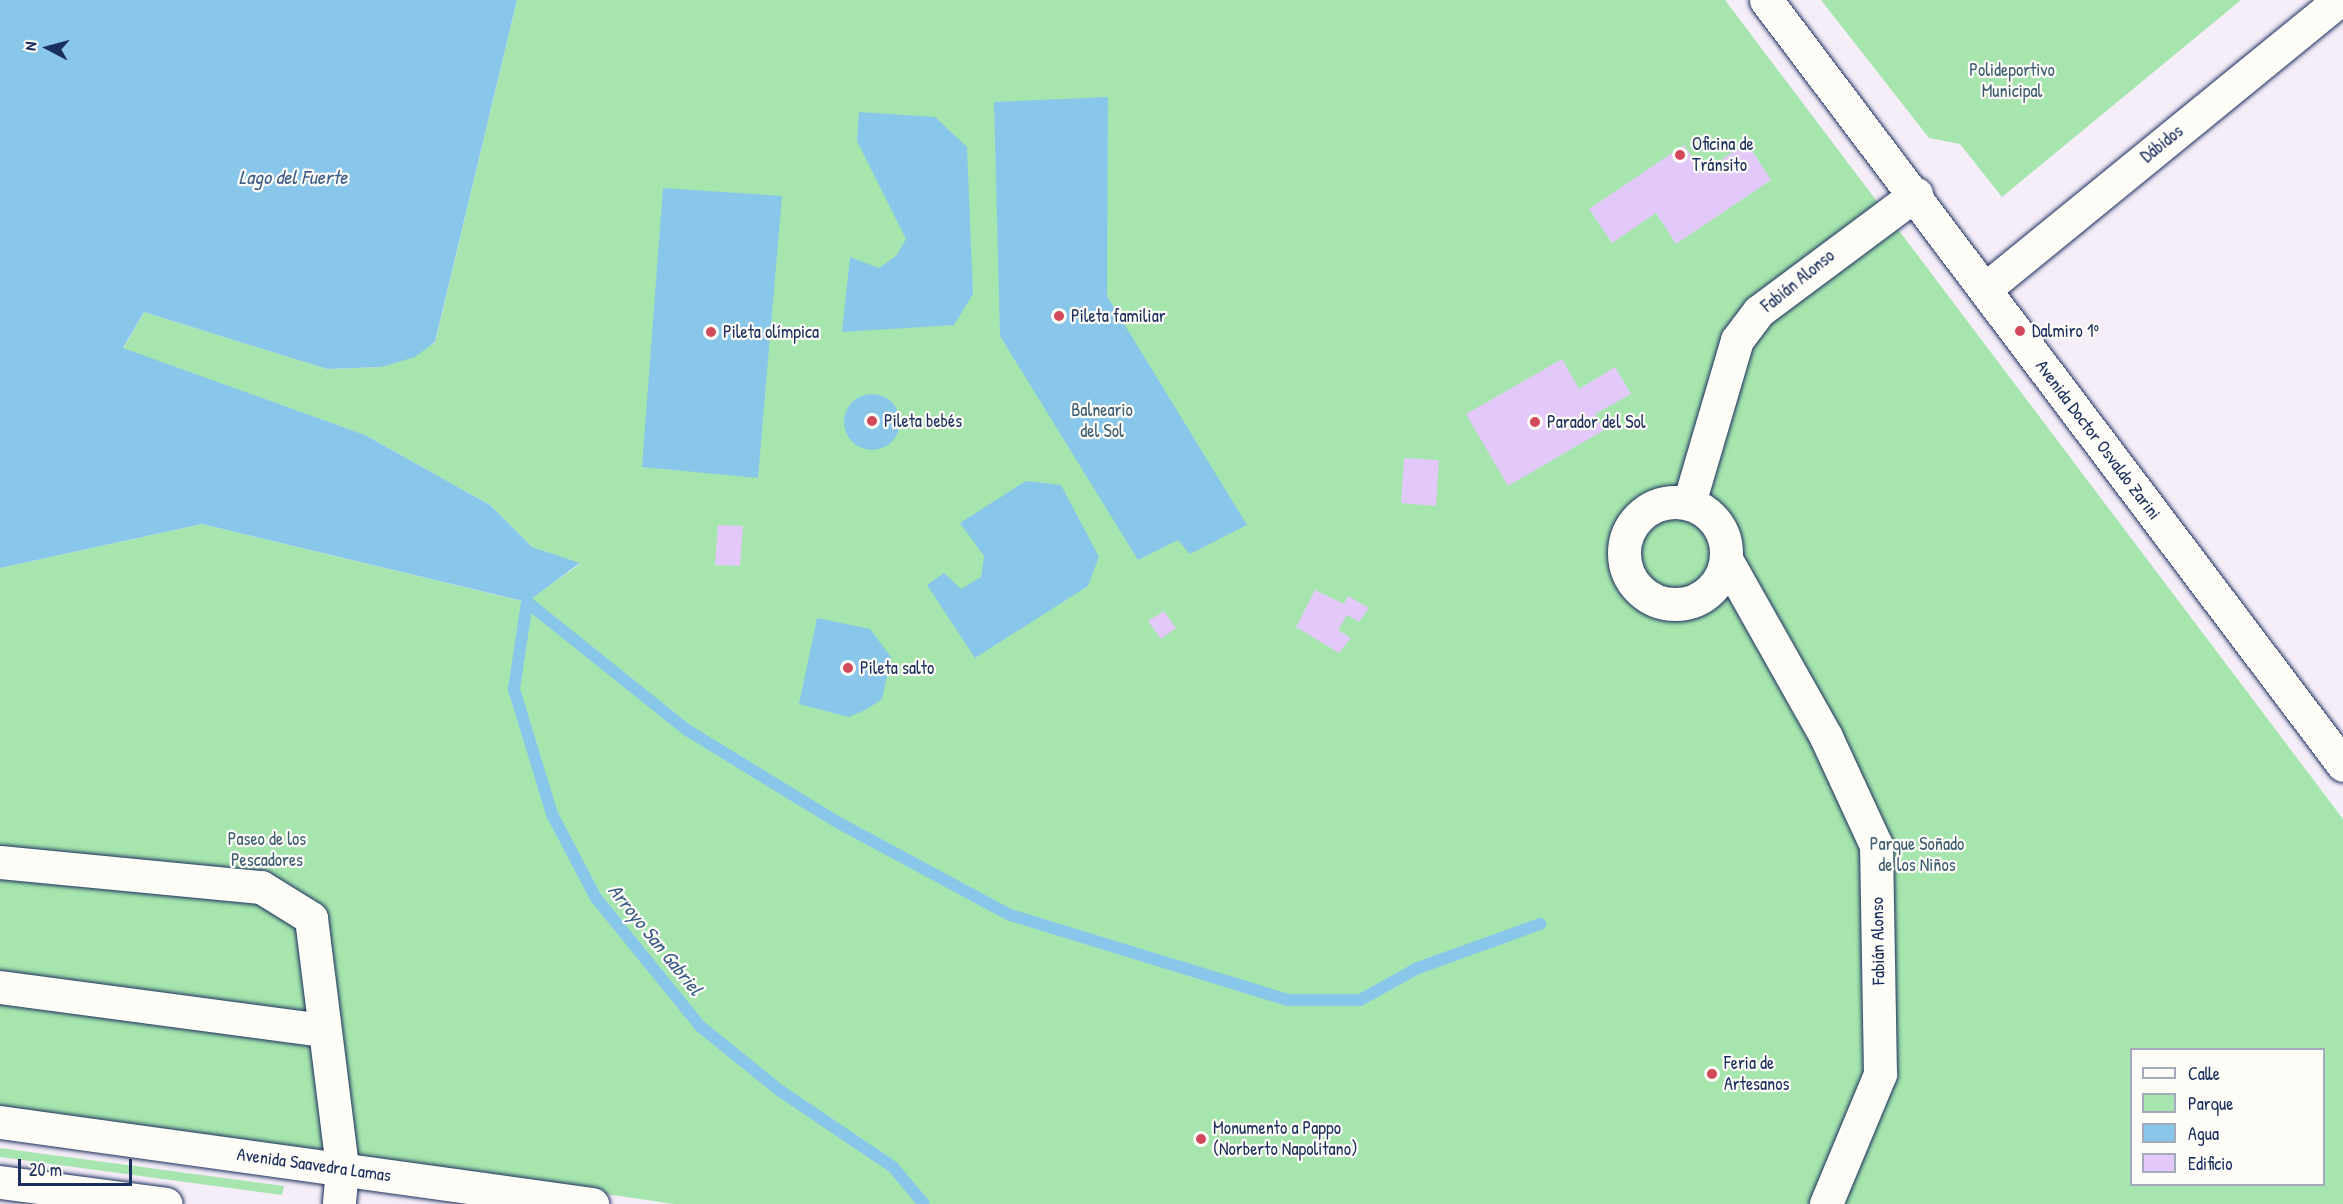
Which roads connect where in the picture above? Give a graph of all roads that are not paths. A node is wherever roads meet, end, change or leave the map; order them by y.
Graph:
1 (1766, 0) edge
2 (2339, 0) edge
3 (1916, 194) junction
4 (1985, 289) junction
5 (1689, 503) junction
6 (1727, 561) junction
7 (2343, 765) edge
8 (0, 862) edge
9 (0, 987) edge
10 (324, 1030) junction
11 (0, 1122) edge
12 (342, 1168) junction
13 (0, 1182) edge
14 (166, 1204) edge
15 (339, 1204) edge
16 (592, 1204) edge
17 (1826, 1204) edge

1 - 3 street, Avenida Doctor Osvaldo Zarini
2 - 4 street, Dábidos
3 - 4 street, Avenida Doctor Osvaldo Zarini
3 - 5 street, Fabián Alonso
4 - 7 street, Avenida Doctor Osvaldo Zarini
5 - 6 street, Fabián Alonso
5 - 6 street
6 - 17 street, Fabián Alonso
8 - 10 street
9 - 10 street
10 - 12 street
11 - 12 street, Avenida Saavedra Lamas
12 - 15 street
12 - 16 street, Avenida Saavedra Lamas
13 - 14 street

